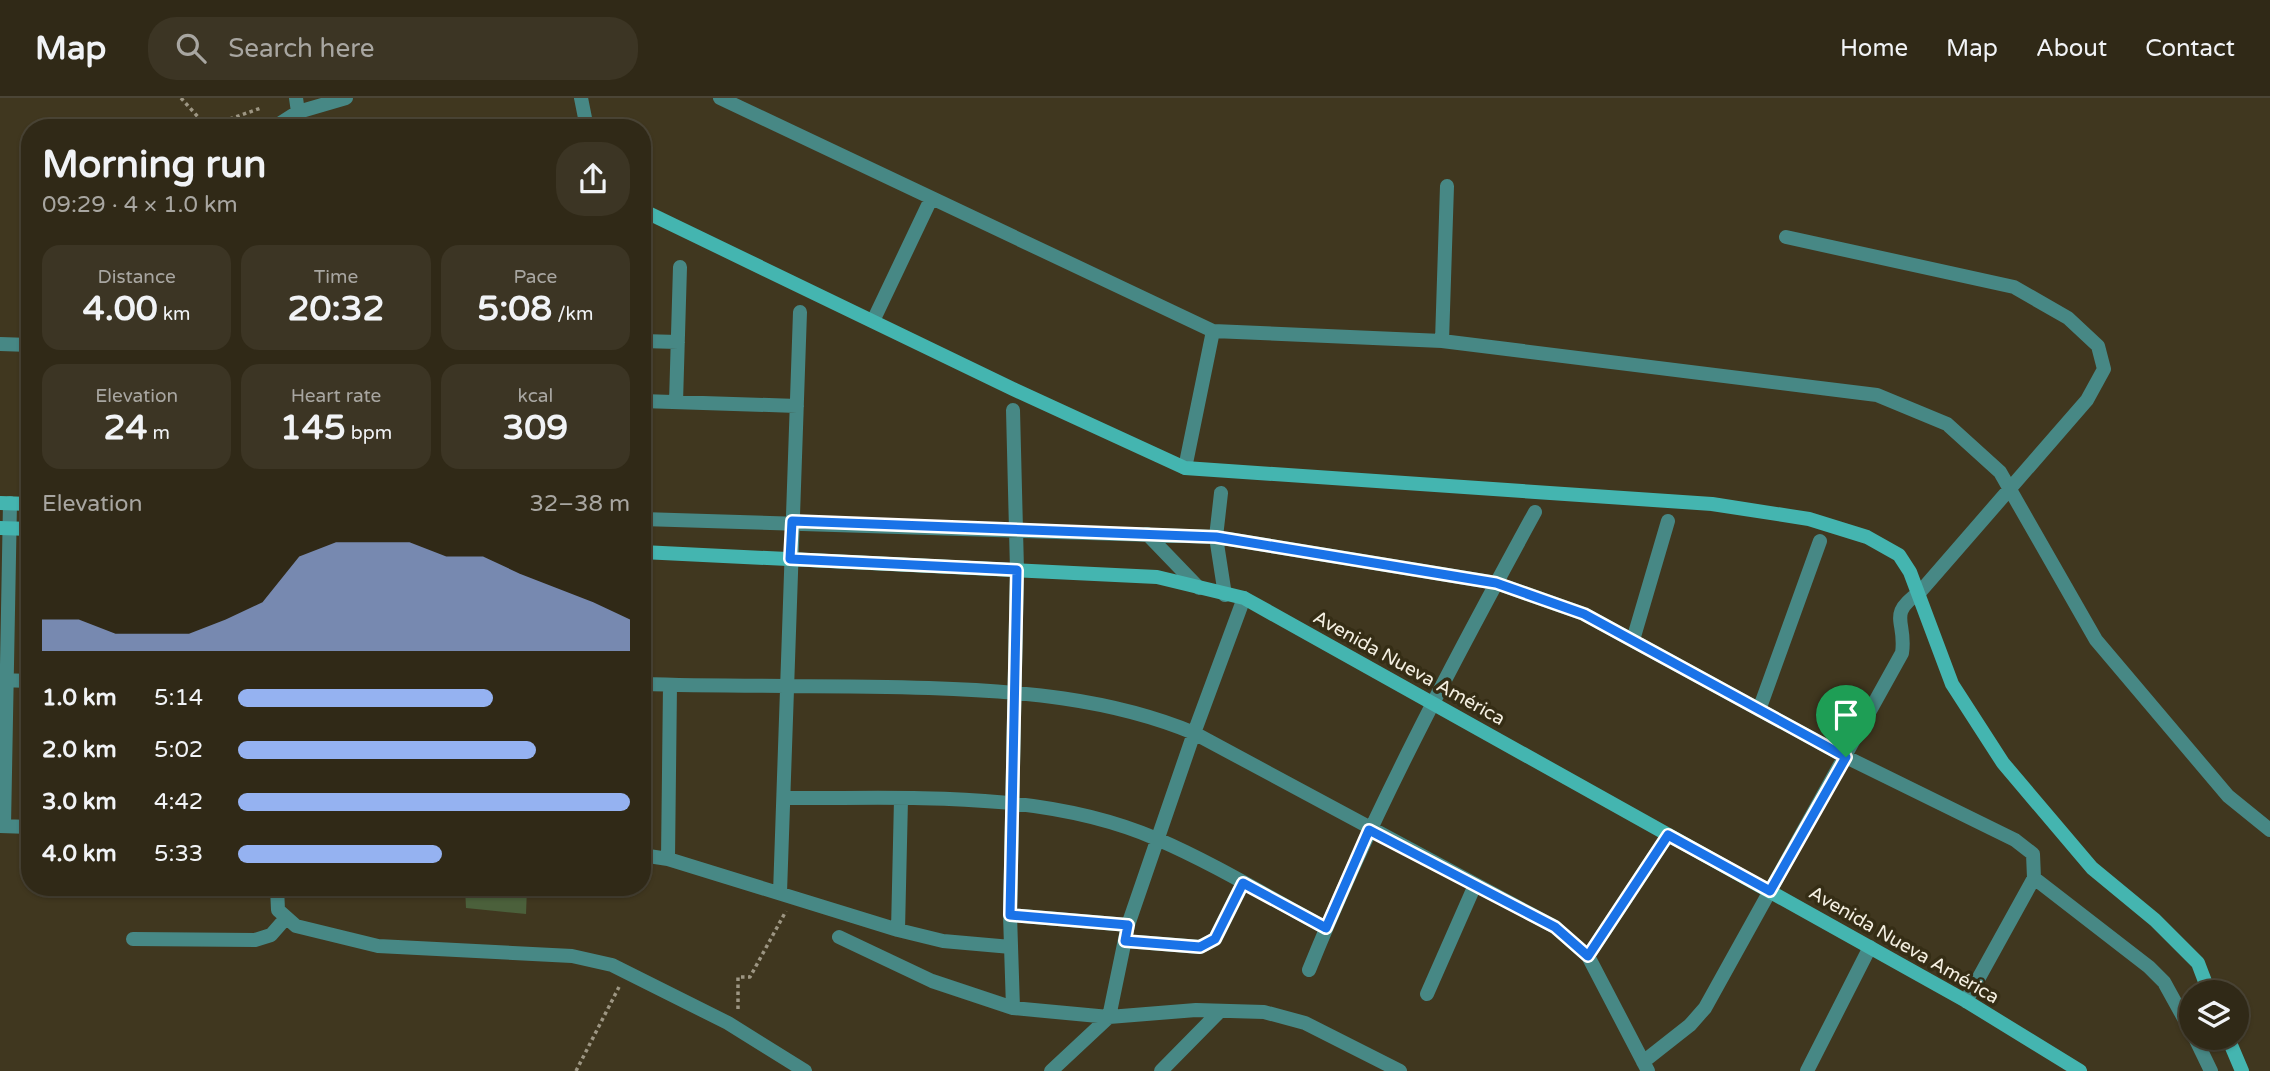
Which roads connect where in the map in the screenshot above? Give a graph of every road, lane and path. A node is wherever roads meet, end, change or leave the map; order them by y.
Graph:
1 (181, 98) edge
2 (346, 98) edge
3 (580, 98) edge
4 (720, 98) edge
5 (297, 105) edge
6 (261, 108) dead end
7 (200, 119) edge
8 (230, 119) edge
9 (282, 119) edge
10 (584, 119) edge
11 (1447, 186) dead end
12 (931, 199) junction
13 (651, 214) edge
14 (1786, 237) dead end
15 (680, 267) dead end
16 (800, 312) dead end
17 (873, 321) junction
18 (1213, 331) junction
19 (651, 341) edge
20 (1442, 341) junction
21 (678, 342) junction
22 (0, 344) edge
23 (21, 345) edge
24 (651, 401) edge
25 (676, 402) junction
26 (797, 406) junction
27 (1013, 410) dead end
28 (1185, 468) junction
29 (2010, 489) junction
30 (1221, 493) dead end
31 (5, 503) edge
32 (1535, 512) dead end
33 (651, 519) edge
34 (792, 521) junction
35 (1668, 521) dead end
36 (5, 528) edge
37 (1016, 528) junction
38 (1147, 534) junction
39 (1216, 537) junction
40 (1820, 541) dead end
41 (651, 552) edge
42 (790, 559) junction
43 (1017, 570) junction
44 (1496, 583) junction
45 (1199, 588) junction
46 (1920, 593) junction
47 (1225, 595) junction
48 (1244, 598) junction
49 (1633, 640) junction
50 (4, 680) edge
51 (651, 684) edge
52 (670, 685) junction
53 (787, 685) junction
54 (1016, 691) junction
55 (1432, 703) junction
56 (1759, 709) junction
57 (1194, 733) junction
58 (1846, 757) junction
59 (785, 798) junction
60 (901, 799) junction
61 (1013, 804) junction
62 (2, 826) edge
63 (21, 827) edge
64 (1369, 830) junction
65 (2270, 830) edge
66 (1668, 835) junction
67 (1156, 839) junction
68 (651, 856) edge
69 (668, 859) junction
70 (2034, 878) junction
71 (1243, 883) junction
72 (1475, 885) junction
73 (1770, 891) junction
74 (787, 895) junction
75 (277, 896) edge
76 (1010, 915) junction
77 (285, 919) junction
78 (1128, 925) junction
79 (1326, 928) junction
80 (898, 930) junction
81 (839, 937) dead end
82 (133, 939) dead end
83 (1125, 941) junction
84 (1011, 947) junction
85 (1870, 947) junction
86 (1588, 956) junction
87 (1309, 970) dead end
88 (627, 973) junction
89 (2204, 980) edge
90 (1427, 994) dead end
91 (1966, 1001) junction
92 (1013, 1008) junction
93 (2179, 1009) edge
94 (1219, 1012) junction
95 (1109, 1017) junction
96 (735, 1027) junction
97 (2200, 1050) edge
98 (2233, 1050) edge
99 (1645, 1066) edge
100 (576, 1071) edge
101 (805, 1071) edge
102 (1051, 1071) edge
103 (1161, 1071) edge
104 (1400, 1071) edge
105 (1807, 1071) edge
106 (2080, 1071) edge
107 (2211, 1071) edge
108 (2242, 1071) edge

1 - 7 path
2 - 5 street
3 - 10 street
4 - 12 street
5 - 9 street
6 - 8 path
11 - 20 street
12 - 17 street
12 - 18 street
13 - 17 street
14 - 29 street
15 - 21 street
16 - 26 street
17 - 28 street
18 - 20 street
18 - 28 street
19 - 21 street
20 - 29 street
21 - 25 street
22 - 23 street
24 - 25 street
25 - 26 street
26 - 34 street
27 - 37 street
28 - 46 street
29 - 46 street
29 - 65 street
30 - 39 street
31 - 36 street
32 - 44 street
33 - 34 street
34 - 37 street
34 - 42 street
35 - 49 street
36 - 50 street
37 - 38 street
37 - 43 street
38 - 39 street
38 - 45 street
39 - 44 street
39 - 47 street
40 - 56 street
41 - 42 street, Avenida Nueva América
42 - 43 street, Avenida Nueva América
42 - 53 street
43 - 45 street, Avenida Nueva América
43 - 54 street
44 - 49 street
44 - 55 street
45 - 47 street, Avenida Nueva América
46 - 58 street
46 - 89 street
47 - 48 street, Avenida Nueva América
48 - 55 street, Avenida Nueva América
48 - 57 street
49 - 56 street
50 - 62 street
51 - 52 street
52 - 53 street
52 - 69 street
53 - 54 street
53 - 59 street
54 - 57 street
54 - 61 street
55 - 64 street
55 - 66 street, Avenida Nueva América
56 - 58 street
57 - 64 street
57 - 67 street
58 - 70 street
58 - 73 street
59 - 60 street
59 - 74 street
60 - 61 street
60 - 80 street
61 - 67 street
61 - 76 street
62 - 63 street
64 - 72 street
64 - 79 street
66 - 73 street, Avenida Nueva América
66 - 86 street
67 - 71 street
67 - 78 street
68 - 69 street
69 - 74 street
70 - 91 street
70 - 93 street
71 - 79 street
71 - 83 street
72 - 86 street
72 - 90 street
73 - 85 street, Avenida Nueva América
73 - 99 street
74 - 80 street
74 - 96 path
75 - 77 street
76 - 78 street
76 - 84 street
77 - 82 street
77 - 88 street
78 - 83 street
79 - 87 street
80 - 84 street
81 - 92 street
83 - 95 street
84 - 92 street
85 - 91 street, Avenida Nueva América
85 - 105 street
86 - 99 street
88 - 96 street
88 - 100 path
91 - 106 street, Avenida Nueva América
92 - 95 street
94 - 95 street
94 - 103 street
94 - 104 street
95 - 102 street
96 - 101 street
97 - 107 street
98 - 108 street

